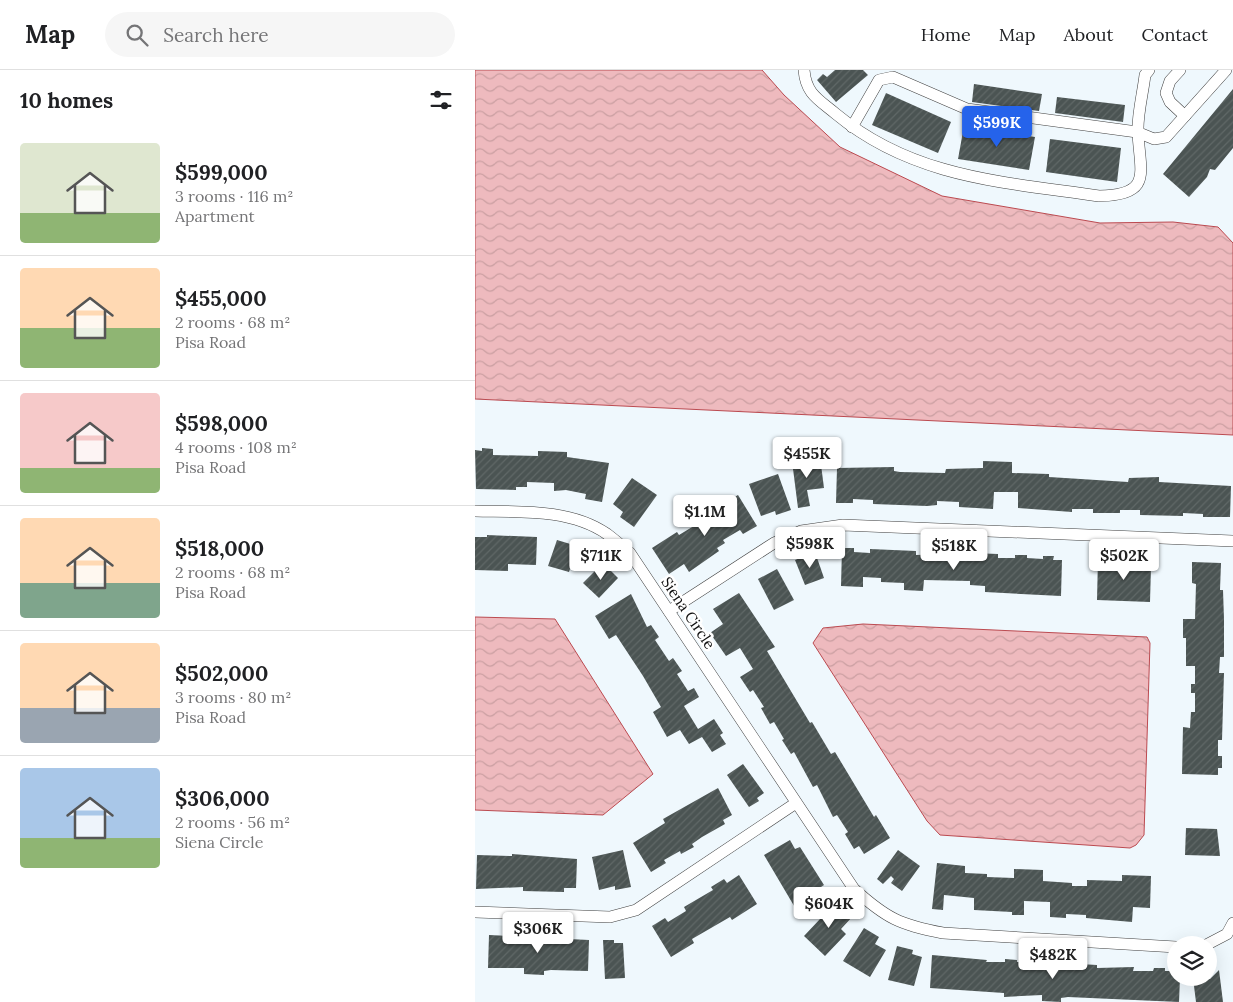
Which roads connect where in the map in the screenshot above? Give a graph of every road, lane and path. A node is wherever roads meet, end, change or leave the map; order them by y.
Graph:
1 (804, 70) edge
2 (1149, 70) edge
3 (1180, 70) edge
4 (1226, 70) edge
5 (1185, 116) junction
6 (852, 127) junction
7 (1137, 132) junction
8 (475, 511) edge
9 (1233, 541) edge
10 (669, 611) junction
11 (796, 803) junction
12 (475, 912) edge
13 (1233, 923) edge
14 (1217, 939) edge
15 (1167, 947) edge

1 - 6 street
2 - 7 street
3 - 5 street
4 - 5 street
5 - 7 street
6 - 7 street
6 - 7 street
8 - 10 street, Siena Circle
9 - 10 street
10 - 11 street, Siena Circle
11 - 12 street
11 - 15 street, Siena Circle
13 - 14 street

